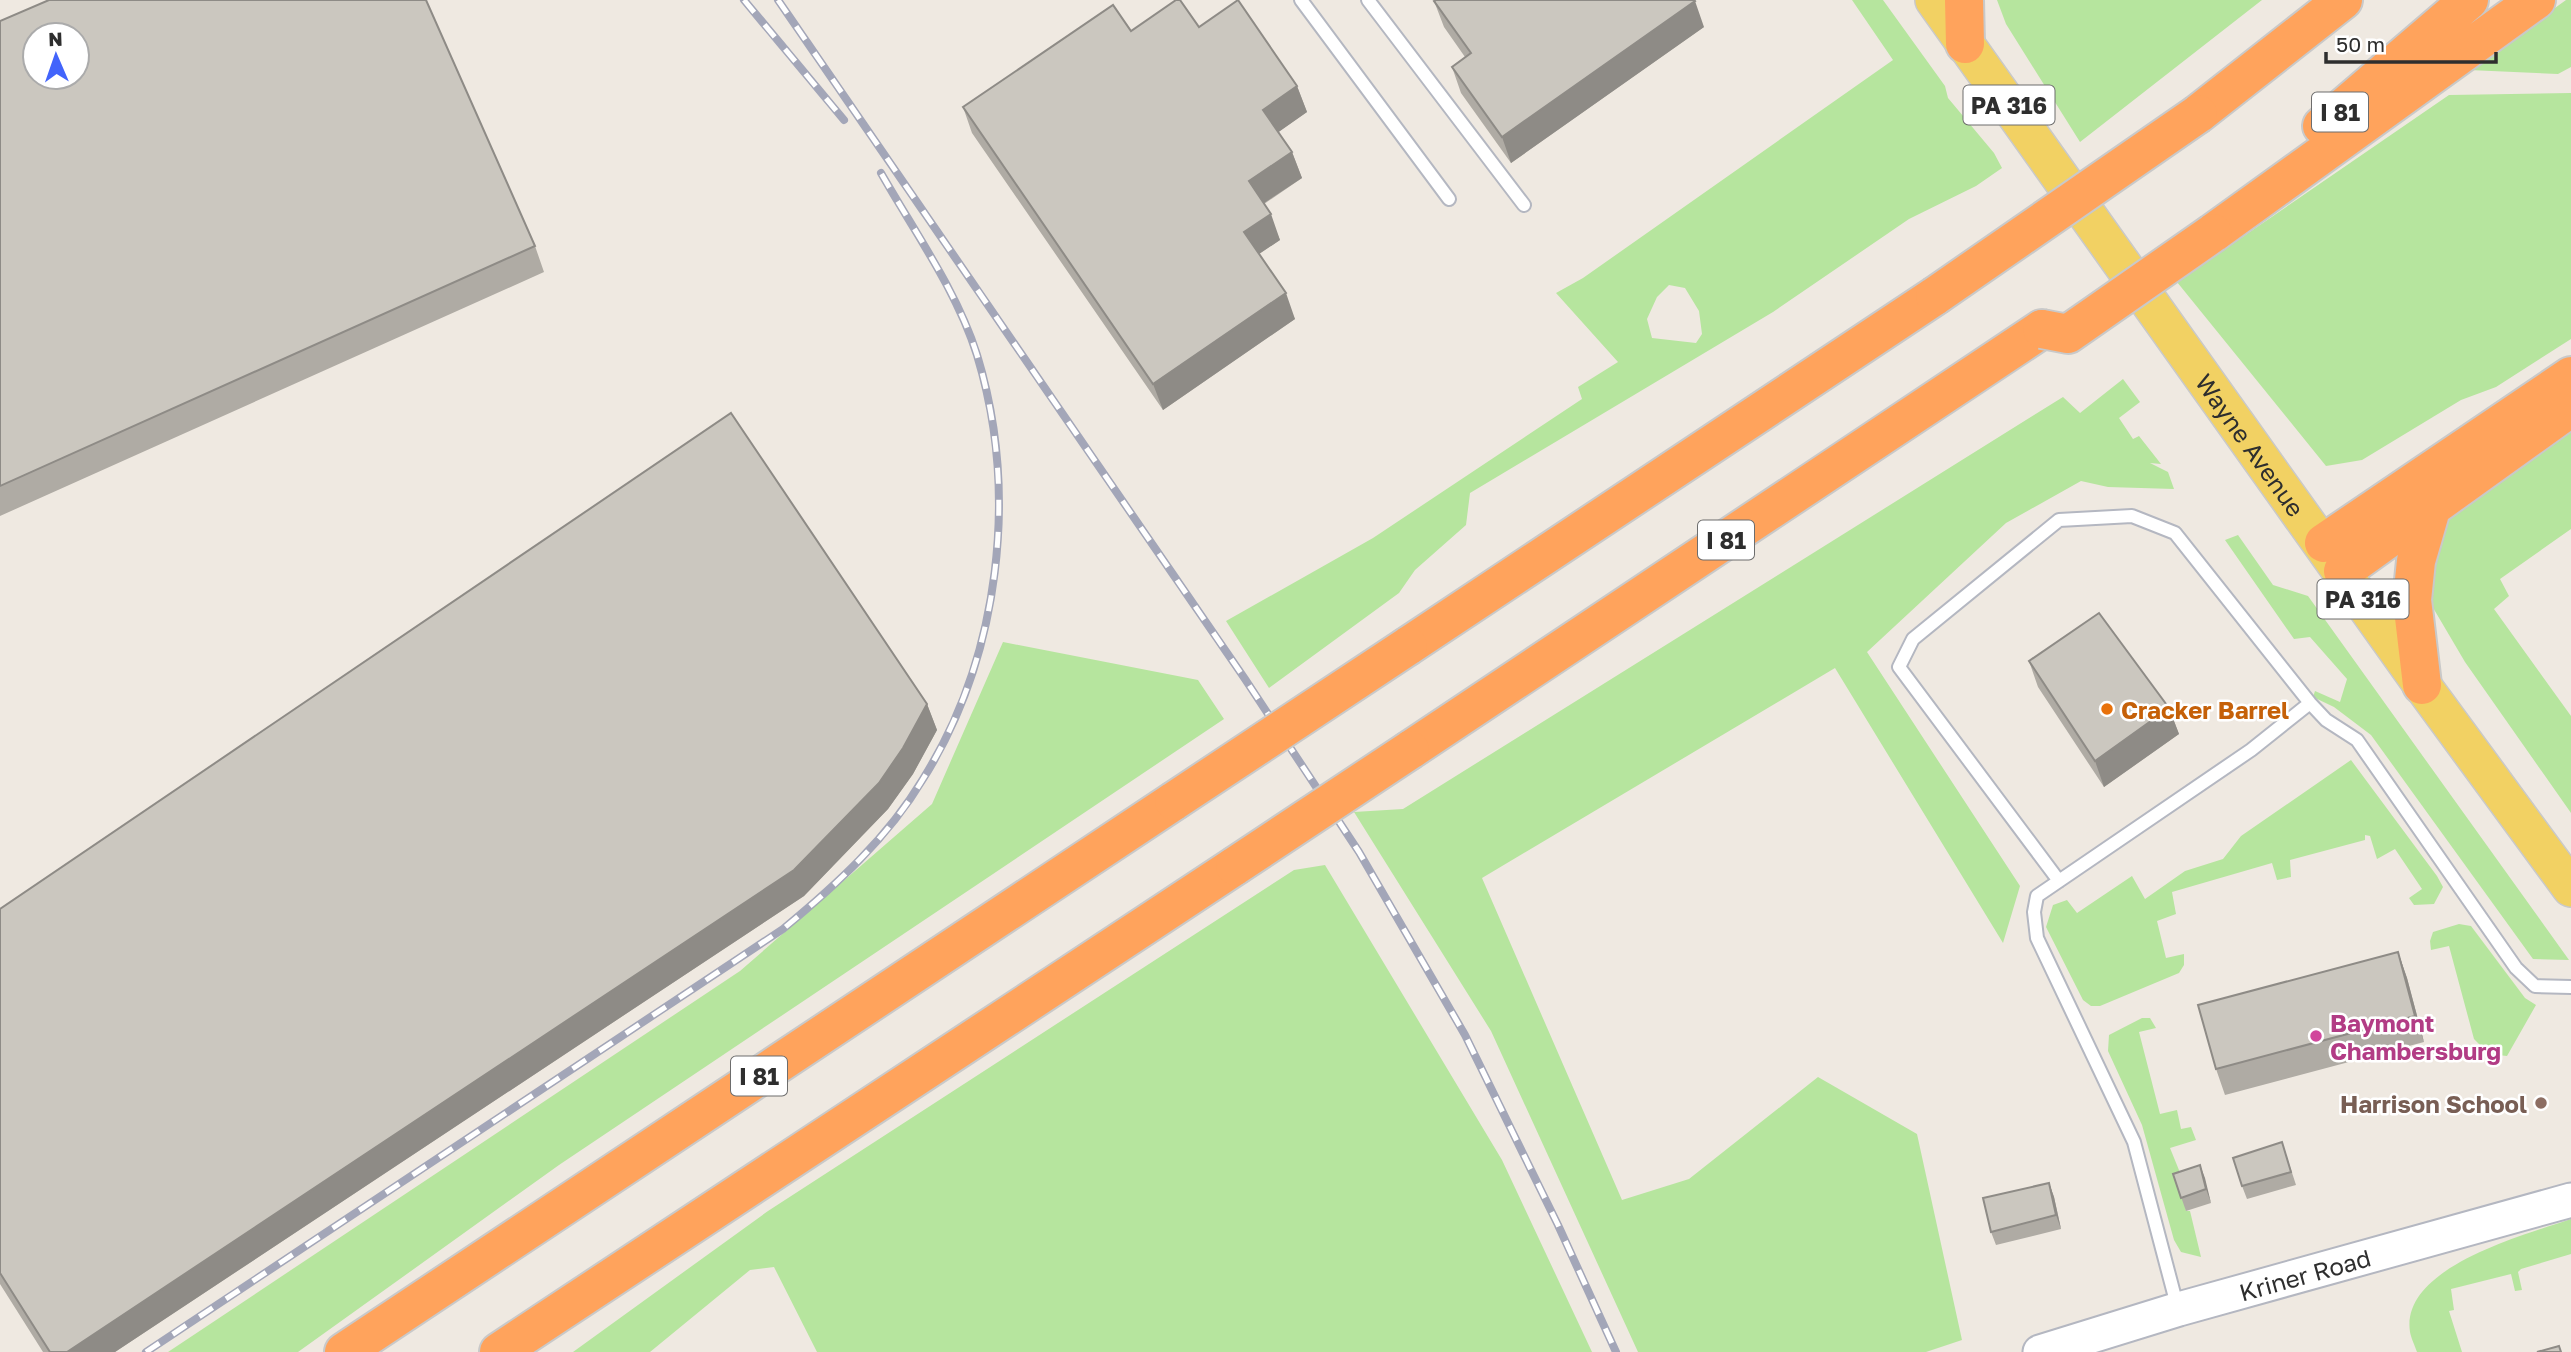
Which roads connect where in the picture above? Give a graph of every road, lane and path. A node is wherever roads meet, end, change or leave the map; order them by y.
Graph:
1 (1301, 0) edge
2 (1368, 0) edge
3 (1934, 0) edge
4 (1964, 0) edge
5 (2343, 0) edge
6 (2469, 0) edge
7 (2536, 0) edge
8 (1965, 44) junction
9 (1449, 198) dead end
10 (1524, 205) dead end
11 (2209, 225) junction
12 (2571, 376) edge
13 (2571, 407) edge
14 (2432, 506) junction
15 (2333, 557) junction
16 (2423, 685) junction
17 (2310, 703) junction
18 (2059, 881) junction
19 (2571, 888) edge
20 (2571, 987) edge
21 (2571, 1200) edge
22 (2179, 1309) junction
23 (344, 1352) edge
24 (499, 1352) edge
25 (2040, 1352) edge

1 - 9 lane
2 - 10 lane
3 - 8 main road, Wayne Avenue / PA 316
4 - 8 highway
5 - 23 highway, I 81, bridge
6 - 11 highway, I 81
7 - 11 highway
8 - 15 main road, Wayne Avenue / PA 316
11 - 24 highway, I 81, bridge
12 - 15 highway
13 - 14 highway
14 - 15 highway
14 - 16 highway
15 - 16 main road, Wayne Avenue / PA 316
16 - 19 main road, Wayne Avenue / PA 316
17 - 18 lane
17 - 18 lane
17 - 20 lane
18 - 22 lane
21 - 22 street, Kriner Road
22 - 25 street, Kriner Road

